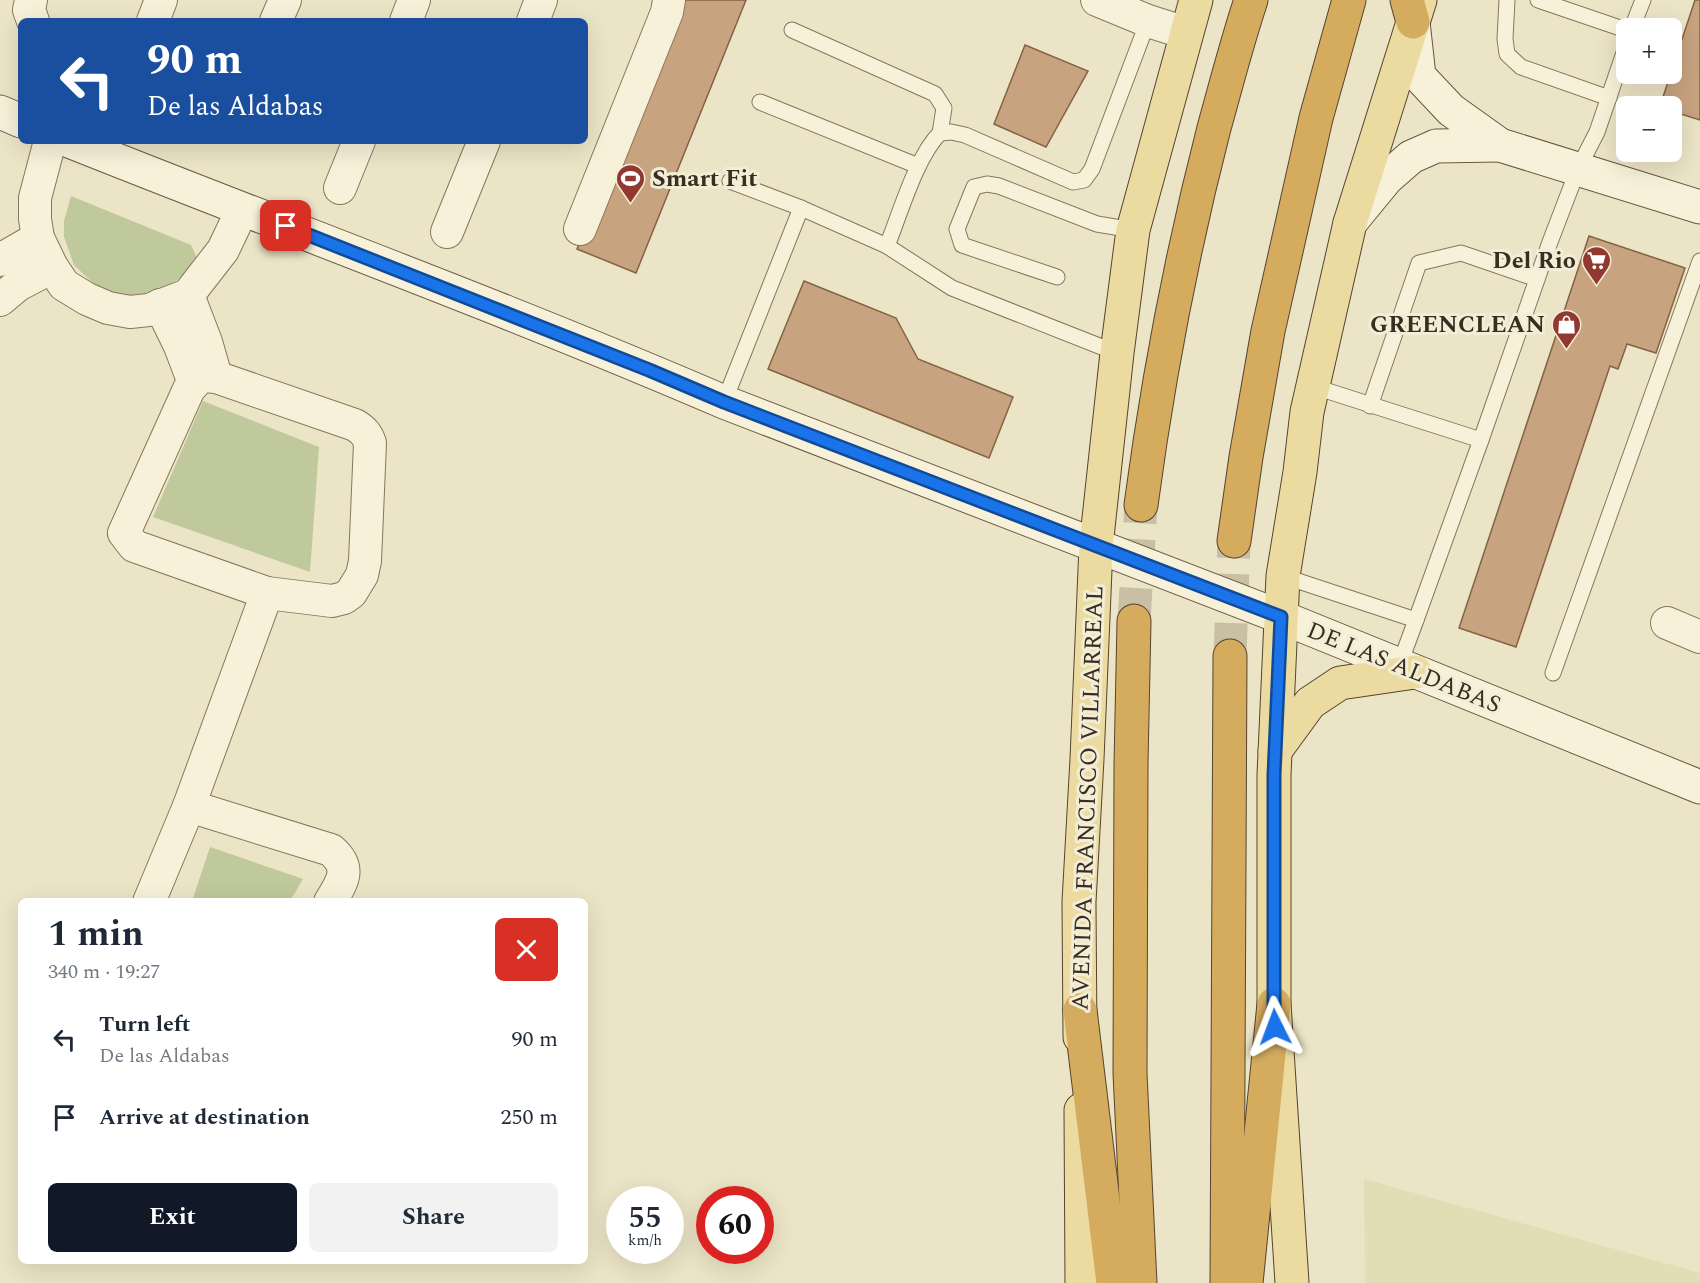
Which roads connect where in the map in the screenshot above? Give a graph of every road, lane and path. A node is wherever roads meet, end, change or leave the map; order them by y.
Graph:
1 (31, 0) edge
2 (161, 0) edge
3 (285, 0) edge
4 (414, 0) edge
5 (541, 0) edge
6 (669, 0) edge
7 (1097, 0) edge
8 (1196, 0) edge
9 (1251, 0) edge
10 (1349, 0) edge
11 (1508, 0) edge
12 (1538, 0) edge
13 (1643, 0) edge
14 (1413, 7) edge
15 (32, 18) edge
16 (154, 18) edge
17 (277, 18) edge
18 (407, 18) edge
19 (533, 18) edge
20 (1636, 18) edge
21 (1148, 21) junction
22 (1616, 27) edge
23 (792, 30) dead end
24 (1186, 33) junction
25 (1616, 77) edge
26 (1609, 98) junction
27 (760, 102) dead end
28 (0, 112) edge
29 (18, 120) edge
30 (940, 133) junction
31 (49, 144) edge
32 (77, 144) edge
33 (357, 144) edge
34 (483, 144) edge
35 (1500, 145) junction
36 (918, 166) junction
37 (1578, 169) junction
38 (730, 181) dead end
39 (340, 188) dead end
40 (1700, 207) edge
41 (801, 208) junction
42 (242, 210) junction
43 (1350, 223) junction
44 (580, 229) dead end
45 (1133, 230) junction
46 (447, 232) dead end
47 (38, 238) junction
48 (888, 246) junction
49 (0, 260) edge
50 (1700, 261) edge
51 (52, 267) junction
52 (1057, 277) dead end
53 (1537, 279) junction
54 (0, 300) edge
55 (174, 300) junction
56 (1117, 353) junction
57 (213, 381) junction
58 (1312, 386) junction
59 (724, 402) junction
60 (1371, 406) junction
61 (1481, 440) junction
62 (1141, 505) tunnel mouth
63 (1234, 541) tunnel mouth
64 (1096, 546) junction
65 (1283, 576) junction
66 (267, 594) junction
67 (1281, 617) junction
68 (1416, 620) junction
69 (1134, 621) tunnel mouth
70 (1667, 623) dead end
71 (1700, 637) edge
72 (1230, 656) tunnel mouth
73 (1407, 669) junction
74 (1553, 673) dead end
75 (1275, 751) junction
76 (1700, 787) edge
77 (189, 806) junction
78 (151, 898) edge
79 (332, 898) edge
80 (1274, 1004) junction
81 (1080, 1010) junction
82 (1082, 1283) edge
83 (1113, 1283) edge
84 (1140, 1283) edge
85 (1227, 1283) edge
86 (1246, 1283) edge
87 (1292, 1283) edge

1 - 15 street
2 - 16 street
3 - 17 street
4 - 18 street
5 - 19 street
6 - 44 street
7 - 21 street
8 - 24 main road, AVENIDA FRANCISCO VILLARREAL
9 - 62 highway
10 - 63 highway
11 - 26 lane
12 - 22 lane
13 - 20 lane
14 - 35 street
14 - 43 main road
21 - 24 street
21 - 30 lane
23 - 30 lane
24 - 45 main road, AVENIDA FRANCISCO VILLARREAL
25 - 26 lane
26 - 37 lane
27 - 36 lane
28 - 29 street
30 - 36 lane
31 - 47 street
32 - 42 street, DE LAS ALDABAS
33 - 39 street
34 - 46 street
35 - 37 street
35 - 43 street
36 - 48 lane
37 - 40 street
37 - 53 lane
38 - 41 lane
41 - 48 lane
41 - 59 lane
42 - 55 street
42 - 59 street, DE LAS ALDABAS
43 - 58 main road
45 - 52 lane
45 - 56 main road, AVENIDA FRANCISCO VILLARREAL
47 - 49 street
47 - 51 street
48 - 56 lane
50 - 74 lane
51 - 54 street
51 - 55 street
53 - 60 lane
53 - 61 lane
55 - 57 street
56 - 64 main road, AVENIDA FRANCISCO VILLARREAL
57 - 66 street
57 - 66 street
58 - 60 lane
58 - 65 main road
59 - 64 street, DE LAS ALDABAS
60 - 61 lane
61 - 68 lane
64 - 67 street, DE LAS ALDABAS
64 - 81 main road, AVENIDA FRANCISCO VILLARREAL
65 - 67 main road
65 - 68 lane
66 - 77 street
67 - 73 street, DE LAS ALDABAS
67 - 75 main road
68 - 73 lane
69 - 84 highway, AVENIDA FRANCISCO VILLARREAL
70 - 71 street
72 - 85 highway
73 - 75 main road
73 - 76 street, DE LAS ALDABAS
75 - 80 main road
77 - 78 street
77 - 79 street
80 - 86 highway
80 - 87 main road
81 - 82 main road, AVENIDA FRANCISCO VILLARREAL
81 - 83 highway

